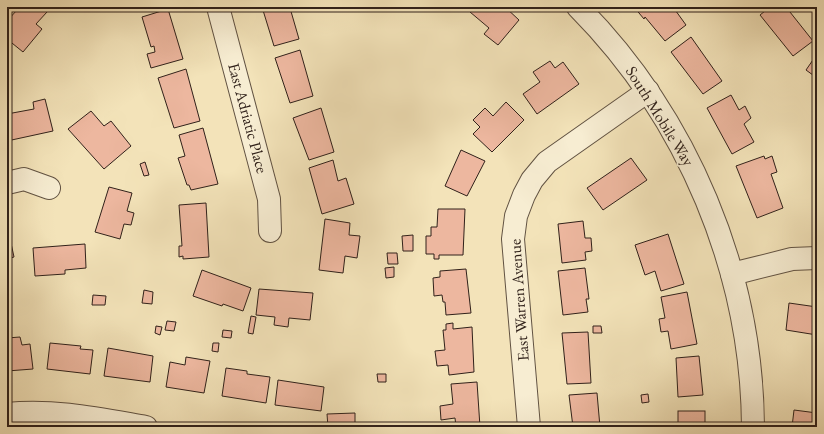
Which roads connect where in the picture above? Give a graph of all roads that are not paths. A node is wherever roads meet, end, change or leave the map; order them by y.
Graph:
1 (218, 7) edge
2 (578, 7) edge
3 (648, 91) junction
4 (7, 183) edge
5 (49, 188) dead end
6 (270, 231) dead end
7 (817, 258) edge
8 (732, 274) junction
9 (7, 414) edge
10 (146, 427) edge
11 (529, 427) edge
12 (753, 427) edge

1 - 6 street, East Adriatic Place
2 - 3 street, South Mobile Way
3 - 8 street, South Mobile Way
3 - 11 street, East Warren Avenue
4 - 5 street
7 - 8 street
8 - 12 street, South Mobile Way
9 - 10 street

